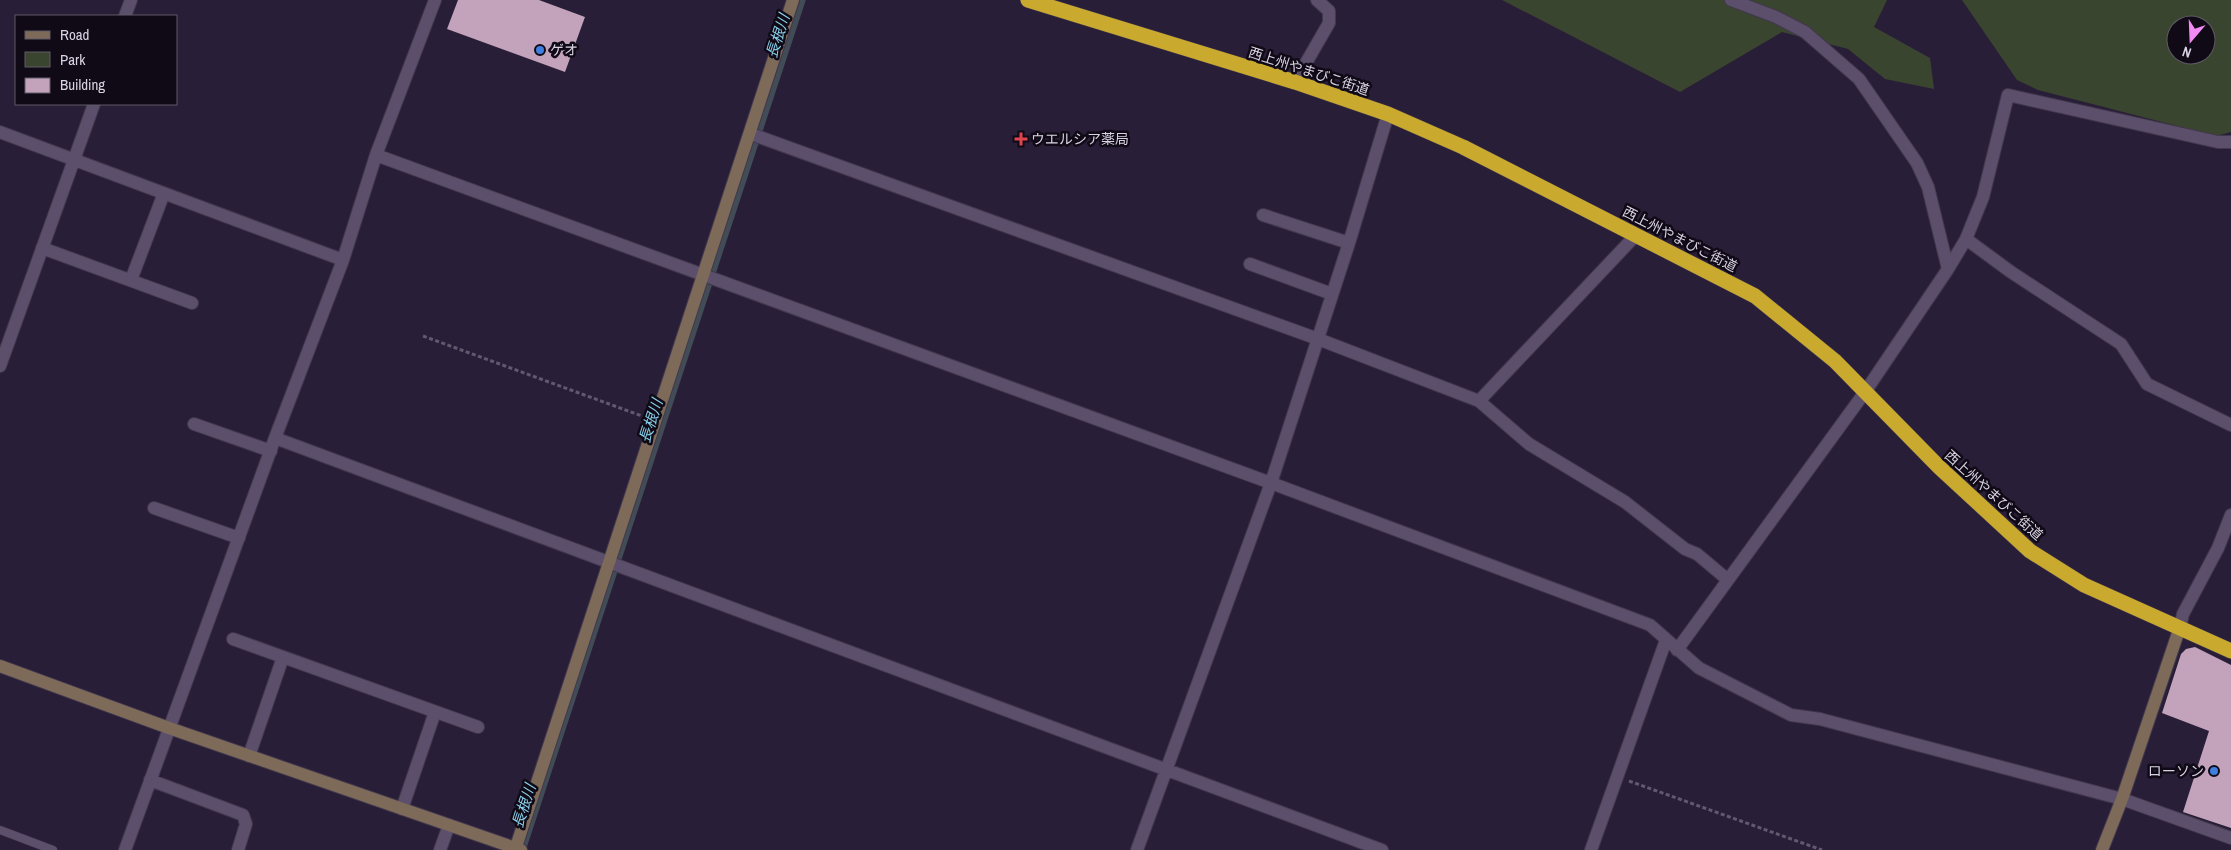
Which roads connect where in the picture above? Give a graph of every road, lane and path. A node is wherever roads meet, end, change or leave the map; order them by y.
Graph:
1 (131, 0) edge
2 (435, 0) edge
3 (793, 0) edge
4 (1028, 0) edge
5 (1317, 0) edge
6 (1731, 0) edge
7 (125, 15) edge
8 (1295, 82) junction
9 (94, 105) edge
10 (1388, 114) junction
11 (0, 132) edge
12 (750, 134) junction
13 (2231, 142) edge
14 (376, 155) junction
15 (74, 159) junction
16 (164, 193) junction
17 (1263, 215) dead end
18 (1636, 235) junction
19 (1966, 239) junction
20 (1349, 244) junction
21 (42, 248) junction
22 (343, 260) junction
23 (1250, 264) dead end
24 (1948, 269) junction
25 (705, 275) junction
26 (131, 280) junction
27 (1332, 294) junction
28 (192, 303) dead end
29 (423, 336) dead end
30 (1318, 339) junction
31 (0, 366) edge
32 (1865, 392) junction
33 (1479, 401) junction
34 (657, 421) junction
35 (194, 424) dead end
36 (2231, 425) edge
37 (275, 438) junction
38 (271, 451) junction
39 (1271, 483) junction
40 (154, 508) dead end
41 (2231, 515) edge
42 (239, 538) junction
43 (610, 563) junction
44 (1728, 580) junction
45 (2180, 628) junction
46 (233, 639) dead end
47 (1666, 640) junction
48 (1676, 650) junction
49 (2231, 651) edge
50 (284, 657) junction
51 (0, 666) edge
52 (435, 712) junction
53 (478, 727) dead end
54 (168, 728) junction
55 (249, 756) junction
56 (1167, 769) junction
57 (1618, 776) junction
58 (150, 780) junction
59 (2122, 799) junction
60 (402, 809) junction
61 (449, 825) junction
62 (0, 830) edge
63 (2231, 838) edge
64 (518, 849) edge
65 (53, 850) edge
66 (125, 850) edge
67 (238, 850) edge
68 (440, 850) edge
69 (1137, 850) edge
70 (1382, 850) edge
71 (1591, 850) edge
72 (1822, 850) edge
73 (2102, 850) edge

1 - 7 street
2 - 14 street
3 - 12 street
4 - 8 highway, 西上州やまびこ街道
5 - 8 street
6 - 24 street
8 - 10 highway, 西上州やまびこ街道
9 - 15 street
10 - 18 highway, 西上州やまびこ街道
10 - 20 street
11 - 15 street
12 - 25 street
12 - 30 street
13 - 19 street
14 - 22 street
14 - 25 street
15 - 16 street
15 - 21 street
16 - 22 street
16 - 26 street
17 - 20 street
18 - 32 highway, 西上州やまびこ街道
18 - 33 street
19 - 24 street
19 - 36 street
20 - 27 street
21 - 26 street
21 - 31 street
22 - 37 street
23 - 27 street
24 - 32 street
25 - 34 street
25 - 39 street
26 - 28 street
27 - 30 street
29 - 34 path
30 - 33 street
30 - 39 street
32 - 44 street
32 - 45 highway, 西上州やまびこ街道
33 - 44 street
34 - 43 street
35 - 38 street
37 - 38 street
37 - 43 street
38 - 42 street
39 - 47 street
39 - 56 street
40 - 42 street
41 - 45 street
42 - 54 street
43 - 56 street
43 - 64 street
44 - 48 street
45 - 49 highway, 西上州やまびこ街道
45 - 59 street
46 - 50 street
47 - 48 street
47 - 57 street
48 - 59 street
50 - 52 street
50 - 55 street
51 - 54 street
52 - 53 street
52 - 60 street
54 - 55 street
54 - 58 street
55 - 60 street
56 - 69 street
56 - 70 street
57 - 71 street
57 - 72 path
58 - 66 street
58 - 67 street
59 - 63 street
59 - 73 street
60 - 61 street
61 - 64 street
61 - 68 street
62 - 65 lane

